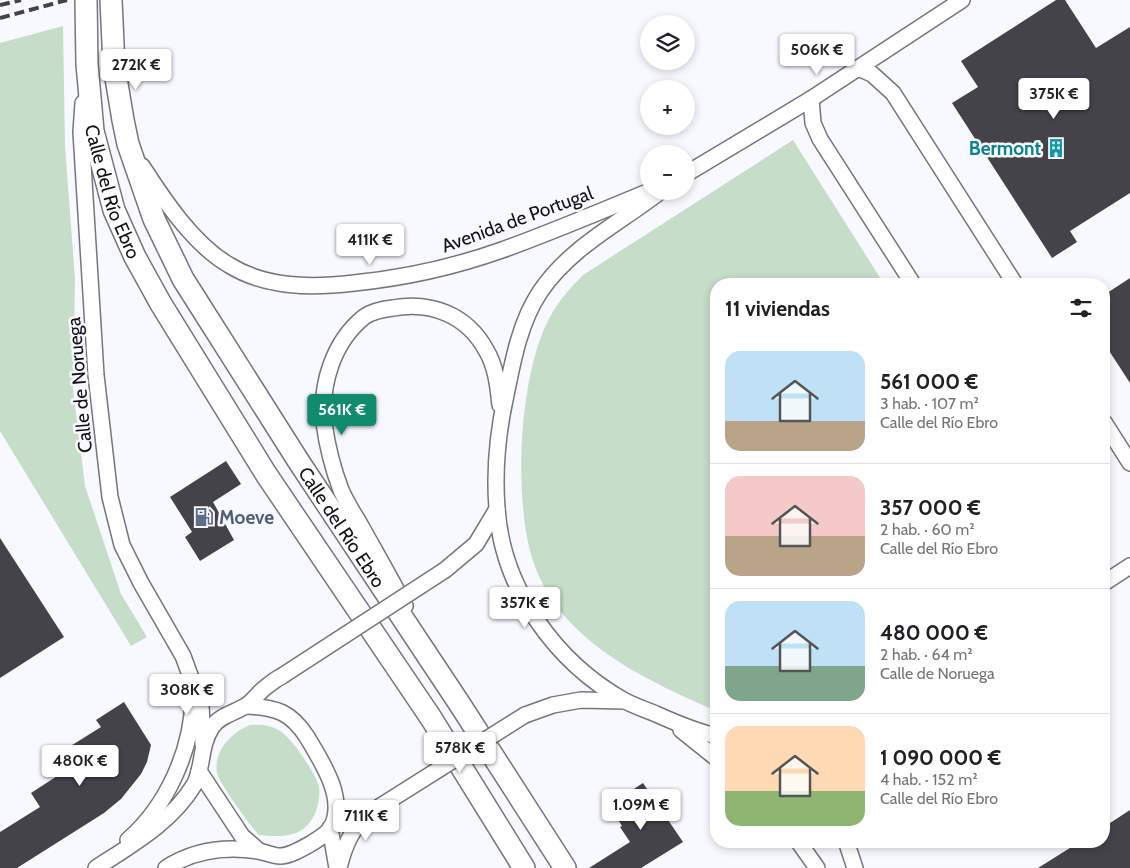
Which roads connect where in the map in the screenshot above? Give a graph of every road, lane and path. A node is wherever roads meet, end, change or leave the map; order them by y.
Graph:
1 (86, 0) edge
2 (111, 0) edge
3 (962, 0) edge
4 (87, 64) junction
5 (858, 68) junction
6 (810, 99) junction
7 (128, 144) junction
8 (695, 169) edge
9 (640, 195) edge
10 (649, 200) edge
11 (1005, 277) edge
12 (909, 278) edge
13 (502, 414) junction
14 (1110, 431) edge
15 (1130, 463) edge
16 (497, 509) junction
17 (1130, 566) edge
18 (1110, 576) edge
19 (194, 684) junction
20 (626, 701) junction
21 (459, 703) junction
22 (246, 706) junction
23 (666, 718) junction
24 (710, 735) edge
25 (203, 744) junction
26 (710, 753) edge
27 (199, 771) junction
28 (379, 807) junction
29 (331, 827) junction
30 (803, 848) edge
31 (842, 848) edge
32 (848, 848) edge
33 (259, 851) junction
34 (286, 862) edge
35 (96, 868) edge
36 (166, 868) edge
37 (338, 868) edge
38 (524, 868) edge
39 (565, 868) edge
40 (817, 868) edge
41 (843, 868) edge
42 (855, 868) edge

1 - 4 main road, Calle del Río Ebro
2 - 7 main road, Calle del Río Ebro
3 - 5 street
4 - 19 street, Calle de Noruega
4 - 38 main road, Calle del Río Ebro
5 - 6 street
5 - 11 street
6 - 8 street
6 - 12 street
7 - 9 street, Avenida de Portugal
7 - 21 main road, Calle del Río Ebro
10 - 13 street
13 - 16 street
13 - 21 street
14 - 15 street
16 - 20 street
16 - 22 street, bridge
17 - 18 street
19 - 25 street, Calle de Noruega
19 - 35 street, Calle de Noruega
20 - 23 street
20 - 28 street, bridge
21 - 39 main road, Calle del Río Ebro
22 - 25 street
22 - 29 street
23 - 24 street
23 - 26 street
25 - 27 street
27 - 33 street
27 - 35 street
28 - 29 street
28 - 37 street
29 - 34 street
29 - 37 street
30 - 40 street
31 - 41 street
32 - 42 street
33 - 34 street
33 - 36 street

